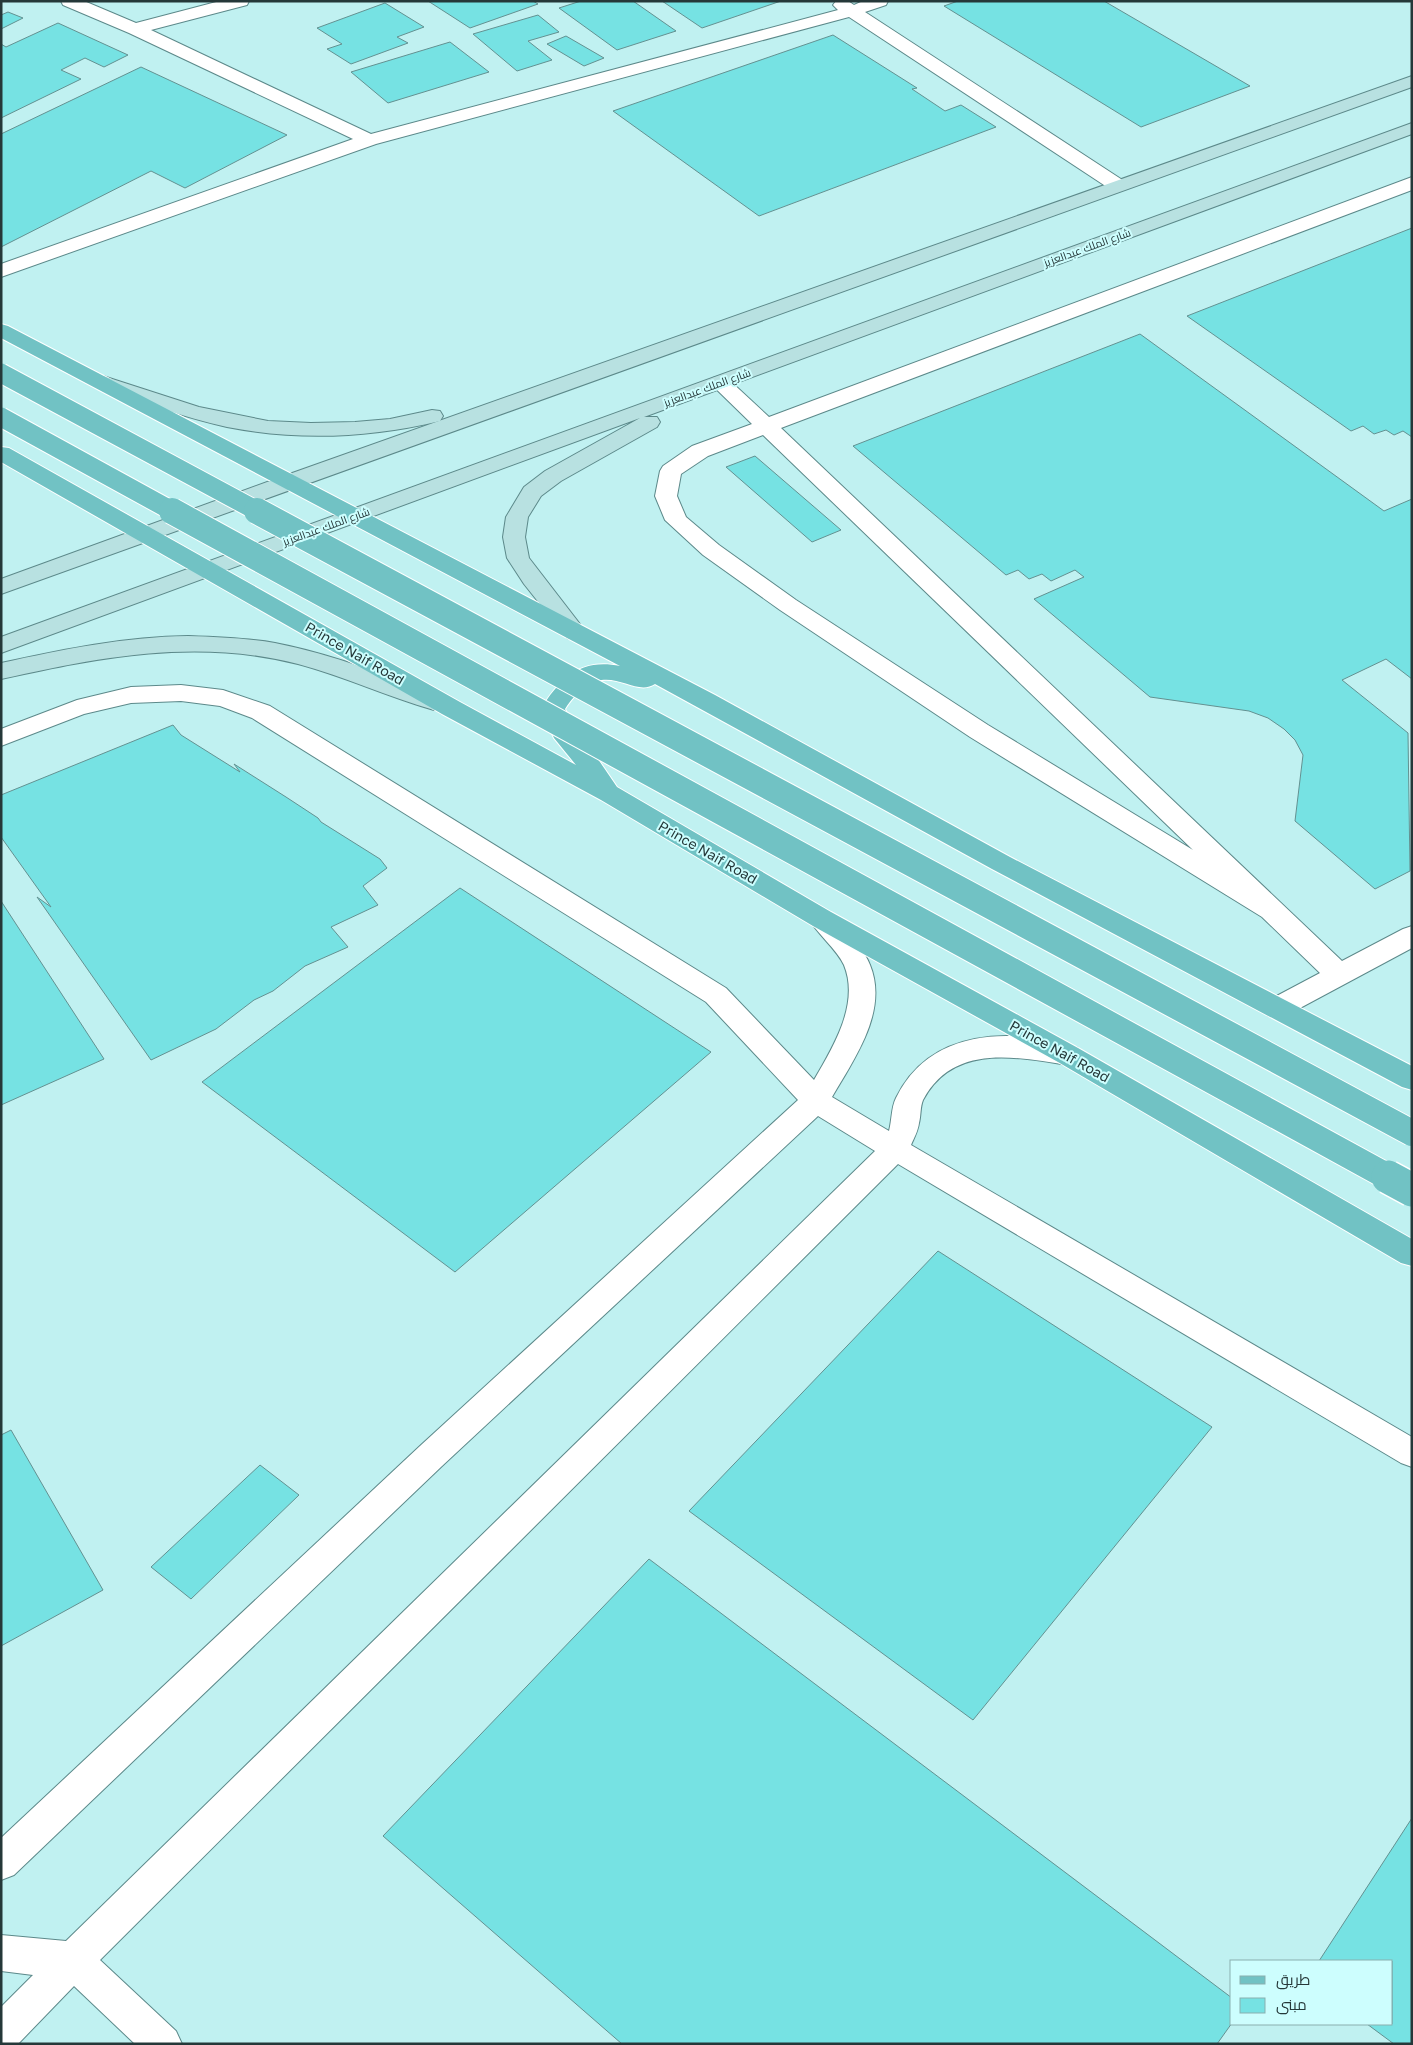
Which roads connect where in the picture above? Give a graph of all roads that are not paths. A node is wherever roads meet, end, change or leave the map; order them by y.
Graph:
1 (70, 1) edge
2 (241, 1) edge
3 (836, 1) edge
4 (880, 1) edge
5 (853, 11) junction
6 (136, 29) junction
7 (1412, 81) edge
8 (1412, 128) edge
9 (369, 140) junction
10 (1412, 183) edge
11 (1117, 185) junction
12 (1, 271) edge
13 (1, 330) edge
14 (1, 373) edge
15 (97, 381) junction
16 (720, 382) junction
17 (522, 399) junction
18 (1, 418) edge
19 (765, 426) junction
20 (1, 453) edge
21 (289, 482) junction
22 (354, 516) junction
23 (146, 534) junction
24 (208, 569) junction
25 (1, 587) edge
26 (575, 633) junction
27 (1, 645) edge
28 (1, 671) edge
29 (706, 700) junction
30 (451, 708) junction
31 (1, 738) edge
32 (610, 794) junction
33 (1271, 910) junction
34 (822, 919) junction
35 (1412, 936) edge
36 (1339, 975) junction
37 (1277, 1008) junction
38 (1068, 1055) junction
39 (1412, 1079) edge
40 (816, 1101) junction
41 (1412, 1133) edge
42 (895, 1149) junction
43 (1412, 1190) edge
44 (1412, 1254) edge
45 (1412, 1453) edge
46 (1, 1863) edge
47 (1, 1952) edge
48 (73, 1960) junction
49 (1, 2034) edge
50 (163, 2044) edge

1 - 6 street
2 - 6 street
3 - 5 street
4 - 5 street
5 - 9 street
5 - 11 street
6 - 9 street
7 - 11 street
8 - 16 street, شارع الملك عبدالعزيز
9 - 12 street
10 - 19 street
11 - 17 street
13 - 15 main road
14 - 41 main road, bridge
15 - 17 street
15 - 21 main road
16 - 19 street
16 - 22 street, شارع الملك عبدالعزيز
16 - 26 street
17 - 21 street
18 - 43 main road, bridge
19 - 33 street
19 - 33 street
20 - 23 main road, Prince Naif Road
21 - 22 main road
21 - 23 street
22 - 24 street, شارع الملك عبدالعزيز
22 - 26 main road
23 - 24 main road, Prince Naif Road
23 - 25 street
24 - 27 street, شارع الملك عبدالعزيز
24 - 30 main road, Prince Naif Road
26 - 29 main road
28 - 30 street
29 - 32 main road
29 - 37 main road
30 - 32 main road, Prince Naif Road
31 - 40 street
32 - 34 main road, Prince Naif Road
33 - 36 street
34 - 38 main road, Prince Naif Road
34 - 40 street
35 - 36 street
36 - 37 street
37 - 39 main road
38 - 42 street
38 - 44 main road, Prince Naif Road
40 - 42 street
40 - 46 street
42 - 45 street
42 - 48 street
47 - 48 street
48 - 49 street
48 - 50 street

